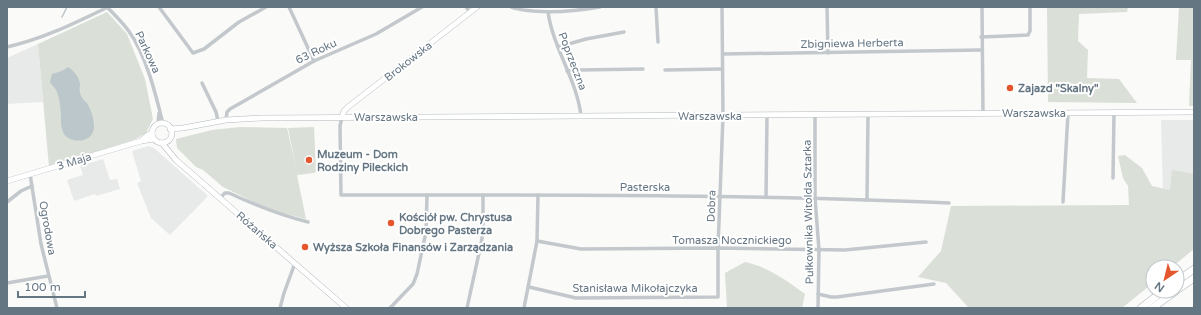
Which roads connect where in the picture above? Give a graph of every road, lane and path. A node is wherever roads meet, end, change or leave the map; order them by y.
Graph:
1 (108, 7) edge
2 (159, 7) edge
3 (266, 7) edge
4 (289, 7) edge
5 (422, 7) edge
6 (466, 7) edge
7 (476, 7) edge
8 (511, 7) edge
9 (600, 7) edge
10 (656, 7) edge
11 (722, 7) edge
12 (827, 7) edge
13 (982, 7) edge
14 (1030, 7) edge
15 (470, 12) junction
16 (548, 12) junction
17 (624, 32) dead end
18 (981, 37) junction
19 (658, 42) dead end
20 (7, 47) edge
21 (558, 47) junction
22 (982, 50) junction
23 (828, 53) junction
24 (722, 54) junction
25 (314, 61) junction
26 (643, 69) dead end
27 (722, 69) junction
28 (665, 70) dead end
29 (567, 71) junction
30 (202, 83) dead end
31 (1194, 112) edge
32 (1068, 113) junction
33 (1114, 113) junction
34 (868, 114) junction
35 (983, 114) junction
36 (767, 115) junction
37 (816, 115) junction
38 (581, 116) junction
39 (723, 116) junction
40 (342, 117) junction
41 (226, 120) junction
42 (218, 121) junction
43 (160, 124) junction
44 (171, 131) junction
45 (152, 133) junction
46 (154, 139) junction
47 (141, 141) junction
48 (164, 142) junction
49 (30, 174) junction
50 (1114, 178) dead end
51 (7, 181) edge
52 (32, 186) junction
53 (427, 195) junction
54 (483, 195) junction
55 (538, 195) junction
56 (720, 196) junction
57 (766, 197) junction
58 (220, 198) junction
59 (815, 198) junction
60 (867, 200) junction
61 (7, 202) edge
62 (1063, 202) dead end
63 (949, 203) dead end
64 (308, 222) dead end
65 (538, 241) junction
66 (926, 242) dead end
67 (718, 248) junction
68 (819, 250) junction
69 (295, 263) junction
70 (1194, 269) edge
71 (1185, 275) edge
72 (48, 276) junction
73 (1194, 278) edge
74 (7, 283) edge
75 (934, 284) dead end
76 (1185, 284) edge
77 (529, 287) junction
78 (818, 294) junction
79 (718, 297) joint
80 (1153, 299) edge
81 (1165, 299) edge
82 (57, 308) edge
83 (280, 308) edge
84 (346, 308) edge
85 (390, 308) edge
86 (467, 308) edge
87 (524, 308) edge
88 (818, 308) edge
89 (1141, 308) edge
90 (1152, 308) edge

1 - 20 street
1 - 43 street, Parkowa
2 - 3 street
4 - 25 street
5 - 25 street, 63 Roku
6 - 15 street
7 - 15 street, Brokowska
8 - 16 street
9 - 16 street
10 - 19 street
11 - 24 street, Dobra
12 - 23 street
13 - 18 street
14 - 18 street
15 - 40 street, Brokowska
16 - 21 street, Poprzeczna
17 - 21 street
18 - 22 street
21 - 29 street, Poprzeczna
22 - 23 street, Zbigniewa Herberta
22 - 35 street
23 - 24 street, Zbigniewa Herberta
24 - 27 street, Dobra
25 - 41 street, 63 Roku
26 - 29 street
27 - 28 street
27 - 39 street, Dobra
29 - 38 street, Poprzeczna
30 - 42 street
31 - 33 street, Warszawska
32 - 33 street, Warszawska
32 - 35 street, Warszawska
32 - 62 street
33 - 50 street
34 - 35 street, Warszawska
34 - 37 street, Warszawska
34 - 60 street
36 - 37 street, Warszawska
36 - 39 street, Warszawska
36 - 57 street
37 - 59 street, Pułkownika Witolda Sztarka
38 - 39 street, Warszawska
38 - 40 street, Warszawska
39 - 56 street, Dobra
40 - 41 street, Warszawska
40 - 53 street, Pasterska
41 - 42 street
42 - 44 street
43 - 44 street
43 - 45 street
44 - 48 street
45 - 46 street
45 - 47 street, 3 Maja
46 - 47 street, 3 Maja
46 - 48 street
47 - 49 street, 3 Maja
48 - 58 street, Różańska
49 - 51 street, 3 Maja
49 - 52 street, Ogrodowa
52 - 61 street
52 - 72 street, Ogrodowa
53 - 54 street, Pasterska
53 - 85 street
54 - 55 street, Pasterska
54 - 86 street
55 - 56 street, Pasterska
55 - 65 street
56 - 57 street, Pasterska
56 - 67 street, Dobra
57 - 59 street, Pasterska
58 - 64 street
58 - 69 street, Różańska
59 - 60 street, Pasterska
59 - 68 street, Pułkownika Witolda Sztarka
60 - 63 street, Pasterska
65 - 67 street, Tomasza Nocznickiego
65 - 77 street
66 - 68 street, Tomasza Nocznickiego
67 - 68 street, Tomasza Nocznickiego
67 - 79 street, Dobra
68 - 78 street, Pułkownika Witolda Sztarka
69 - 83 street
69 - 84 street, Różańska
70 - 71 highway
72 - 74 street
72 - 82 street, Ogrodowa
73 - 76 highway
75 - 78 street
77 - 79 street, Stanisława Mikołajczyka
77 - 87 street
78 - 88 street, Pułkownika Witolda Sztarka
80 - 89 highway
81 - 90 highway

